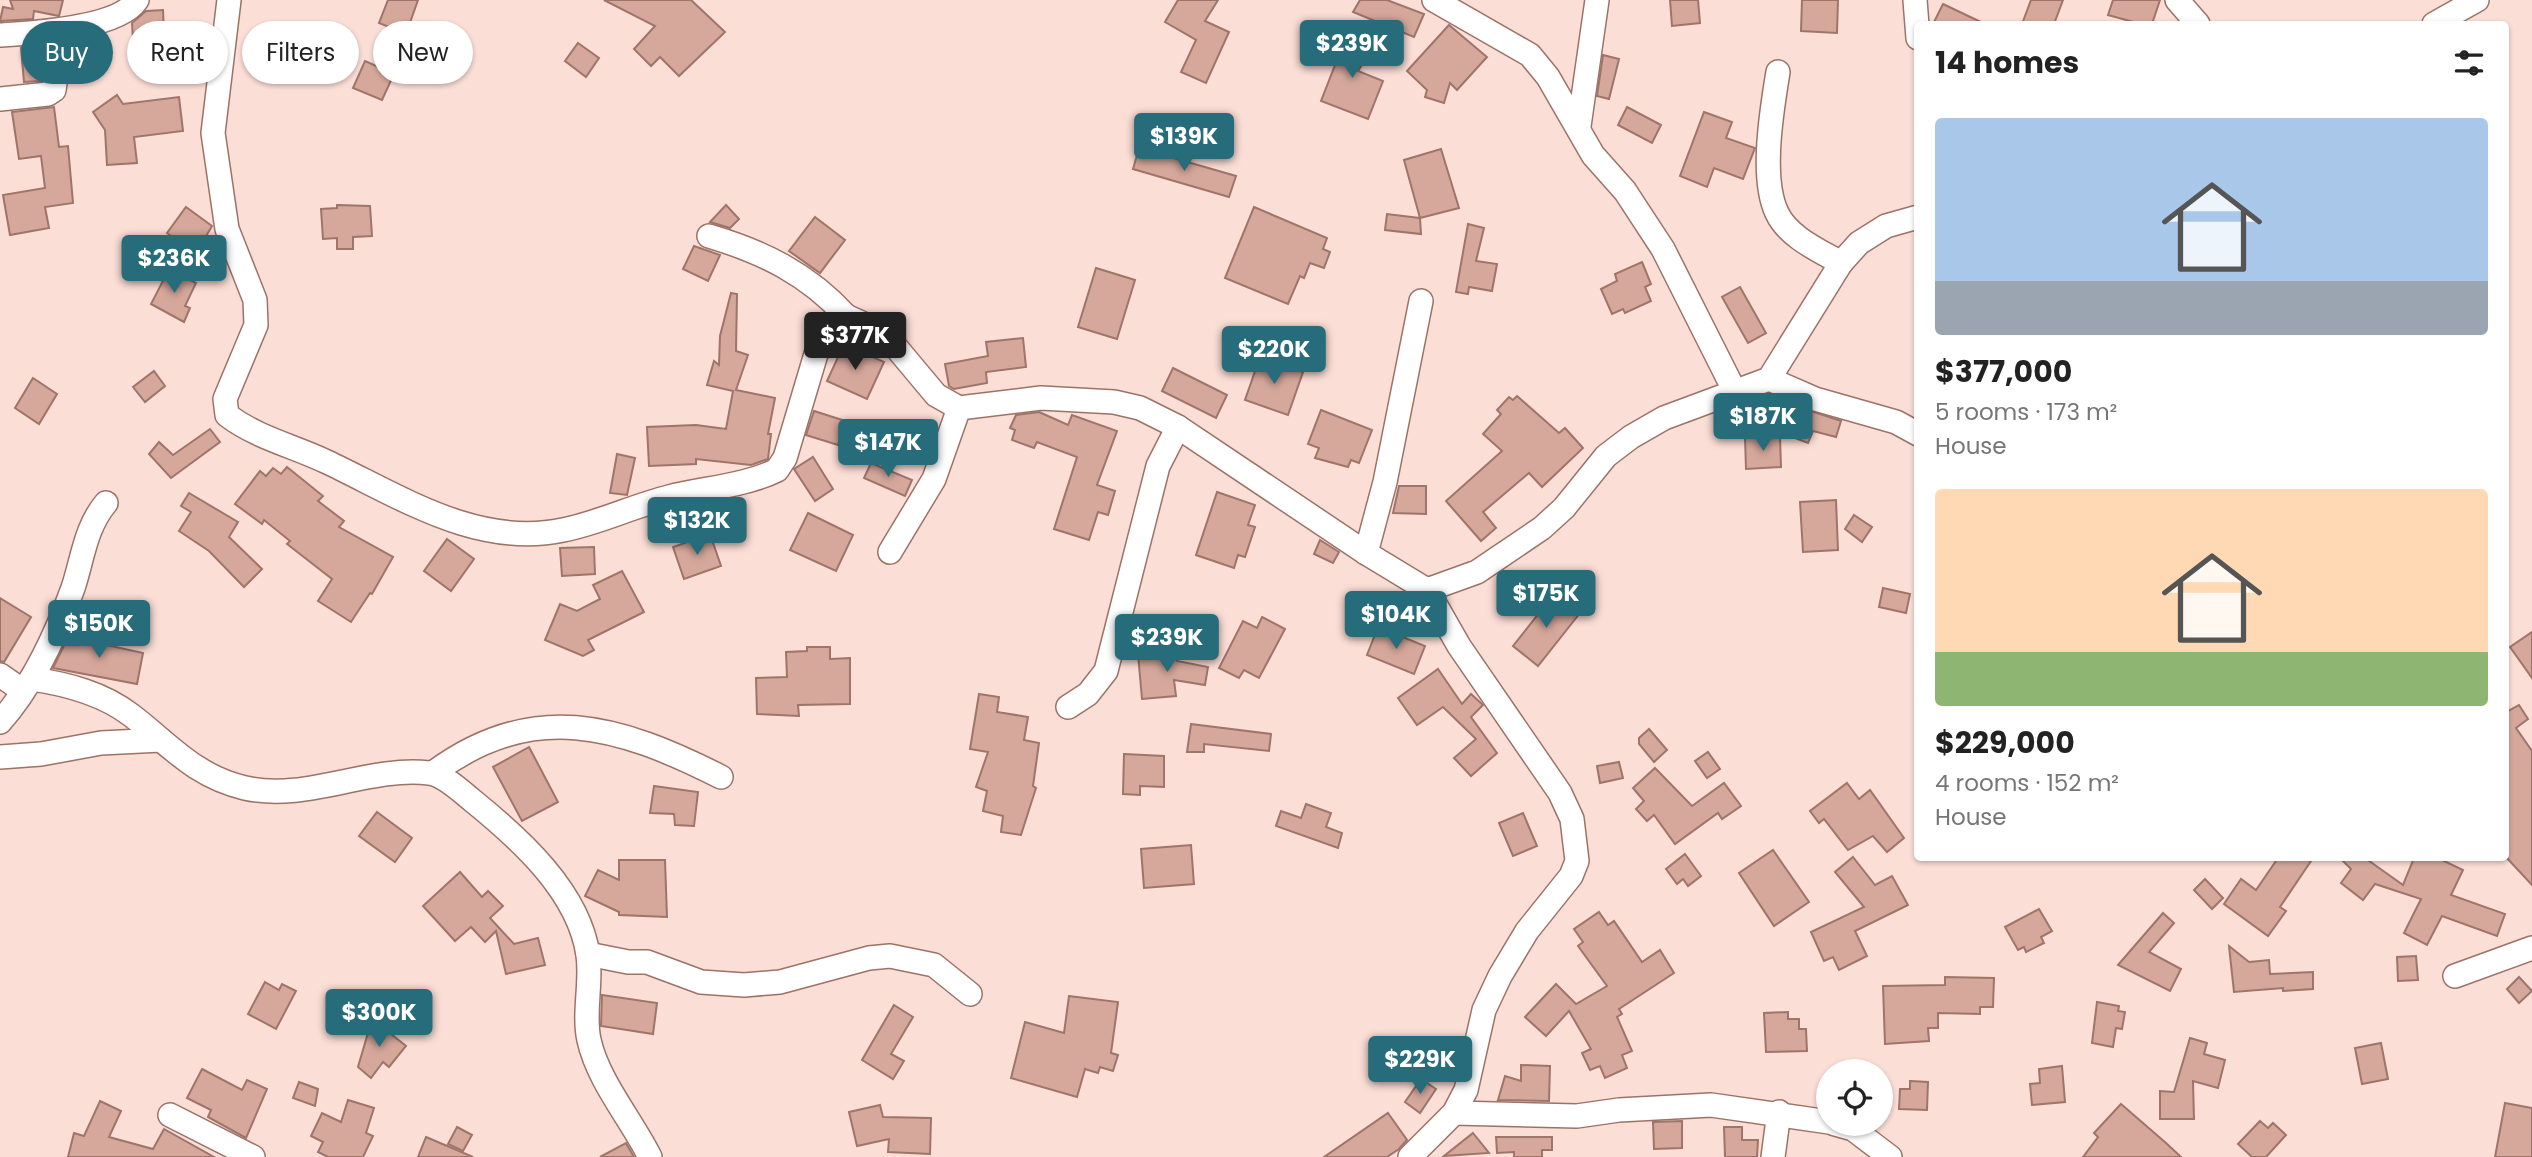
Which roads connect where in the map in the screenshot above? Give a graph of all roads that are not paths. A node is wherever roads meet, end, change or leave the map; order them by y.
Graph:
1 (137, 0) edge
2 (229, 0) edge
3 (1434, 0) edge
4 (1597, 0) edge
5 (1915, 0) edge
6 (2177, 0) edge
7 (2477, 0) edge
8 (99, 21) edge
9 (1917, 21) edge
10 (2196, 21) edge
11 (2439, 21) edge
12 (21, 33) edge
13 (0, 35) edge
14 (1778, 72) dead end
15 (55, 84) edge
16 (0, 99) edge
17 (1578, 126) junction
18 (1914, 217) edge
19 (709, 236) dead end
20 (1841, 263) junction
21 (1421, 301) dead end
22 (846, 316) junction
23 (1769, 379) junction
24 (1734, 390) junction
25 (959, 408) junction
26 (1178, 427) junction
27 (1914, 432) edge
28 (106, 503) dead end
29 (890, 552) dead end
30 (1366, 553) junction
31 (1427, 590) junction
32 (0, 675) edge
33 (28, 685) junction
34 (1068, 707) dead end
35 (0, 722) edge
36 (161, 740) junction
37 (0, 757) edge
38 (433, 773) junction
39 (721, 777) dead end
40 (2532, 948) edge
41 (588, 954) junction
42 (2455, 976) dead end
43 (970, 993) dead end
44 (1779, 1112) junction
45 (1454, 1113) junction
46 (170, 1115) dead end
47 (1816, 1119) edge
48 (1862, 1136) edge
49 (253, 1157) edge
50 (650, 1157) edge
51 (1410, 1157) edge
52 (1773, 1157) edge
53 (1890, 1157) edge

1 - 8 street
2 - 22 street
3 - 17 street
4 - 17 street
5 - 9 street
6 - 10 street
7 - 11 street
12 - 13 street
14 - 20 street
15 - 16 street
17 - 24 street
18 - 20 street
19 - 22 street
20 - 23 street
21 - 30 street
22 - 25 street
23 - 24 street
23 - 27 street
24 - 31 street
25 - 26 street
25 - 29 street
26 - 30 street
26 - 34 street
28 - 33 street
30 - 31 street
31 - 45 street
32 - 33 street
33 - 35 street
33 - 36 street
36 - 37 street
36 - 38 street
38 - 39 street
38 - 41 street
40 - 42 street
41 - 43 street
41 - 50 street
44 - 45 street
44 - 47 street
44 - 52 street
45 - 51 street
46 - 49 street
48 - 53 street

